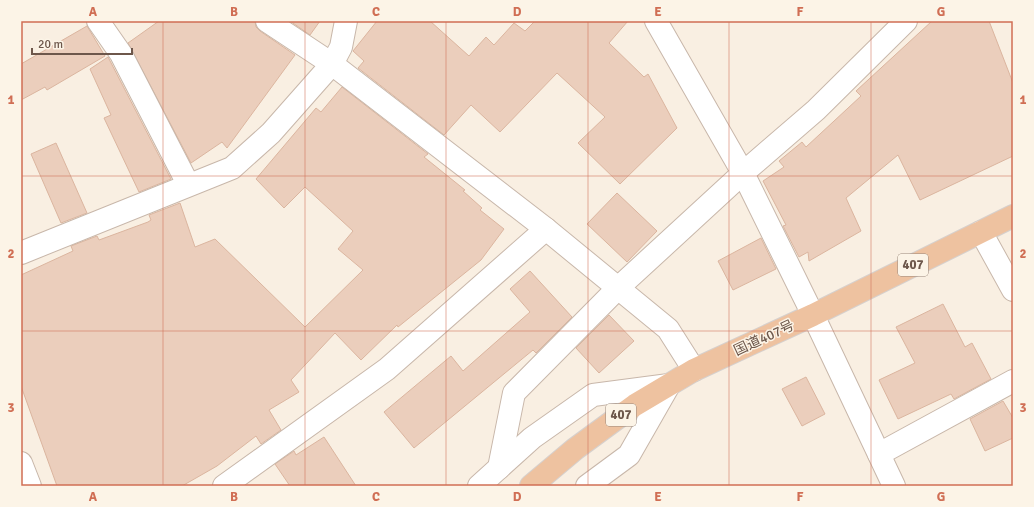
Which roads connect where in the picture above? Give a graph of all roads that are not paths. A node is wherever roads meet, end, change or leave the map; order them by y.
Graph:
1 (98, 21) edge
2 (266, 21) edge
3 (346, 21) edge
4 (656, 21) edge
5 (906, 21) edge
6 (332, 64) junction
7 (743, 172) junction
8 (188, 184) junction
9 (1013, 216) edge
10 (546, 228) junction
11 (981, 232) junction
12 (21, 253) edge
13 (618, 288) junction
14 (1013, 290) edge
15 (813, 315) junction
16 (694, 370) junction
17 (1013, 381) edge
18 (669, 385) junction
19 (879, 454) junction
20 (21, 463) edge
21 (498, 468) junction
22 (30, 486) edge
23 (224, 486) edge
24 (479, 486) edge
25 (531, 486) edge
26 (588, 486) edge
27 (894, 486) edge

1 - 8 street
2 - 6 street
3 - 6 street
4 - 7 street
5 - 7 street
6 - 8 street
6 - 10 street
7 - 13 street
7 - 15 street
8 - 12 street
9 - 11 highway, 国道407号 / 407
10 - 13 street
10 - 23 street
11 - 14 street
11 - 15 highway, 国道407号 / 407
13 - 16 street
13 - 21 street
15 - 16 highway, 国道407号 / 407
15 - 19 street
16 - 18 highway, 国道407号 / 407
17 - 19 street
18 - 21 street
18 - 25 highway, 国道407号 / 407
18 - 26 street
19 - 27 street
20 - 22 street
21 - 24 street

